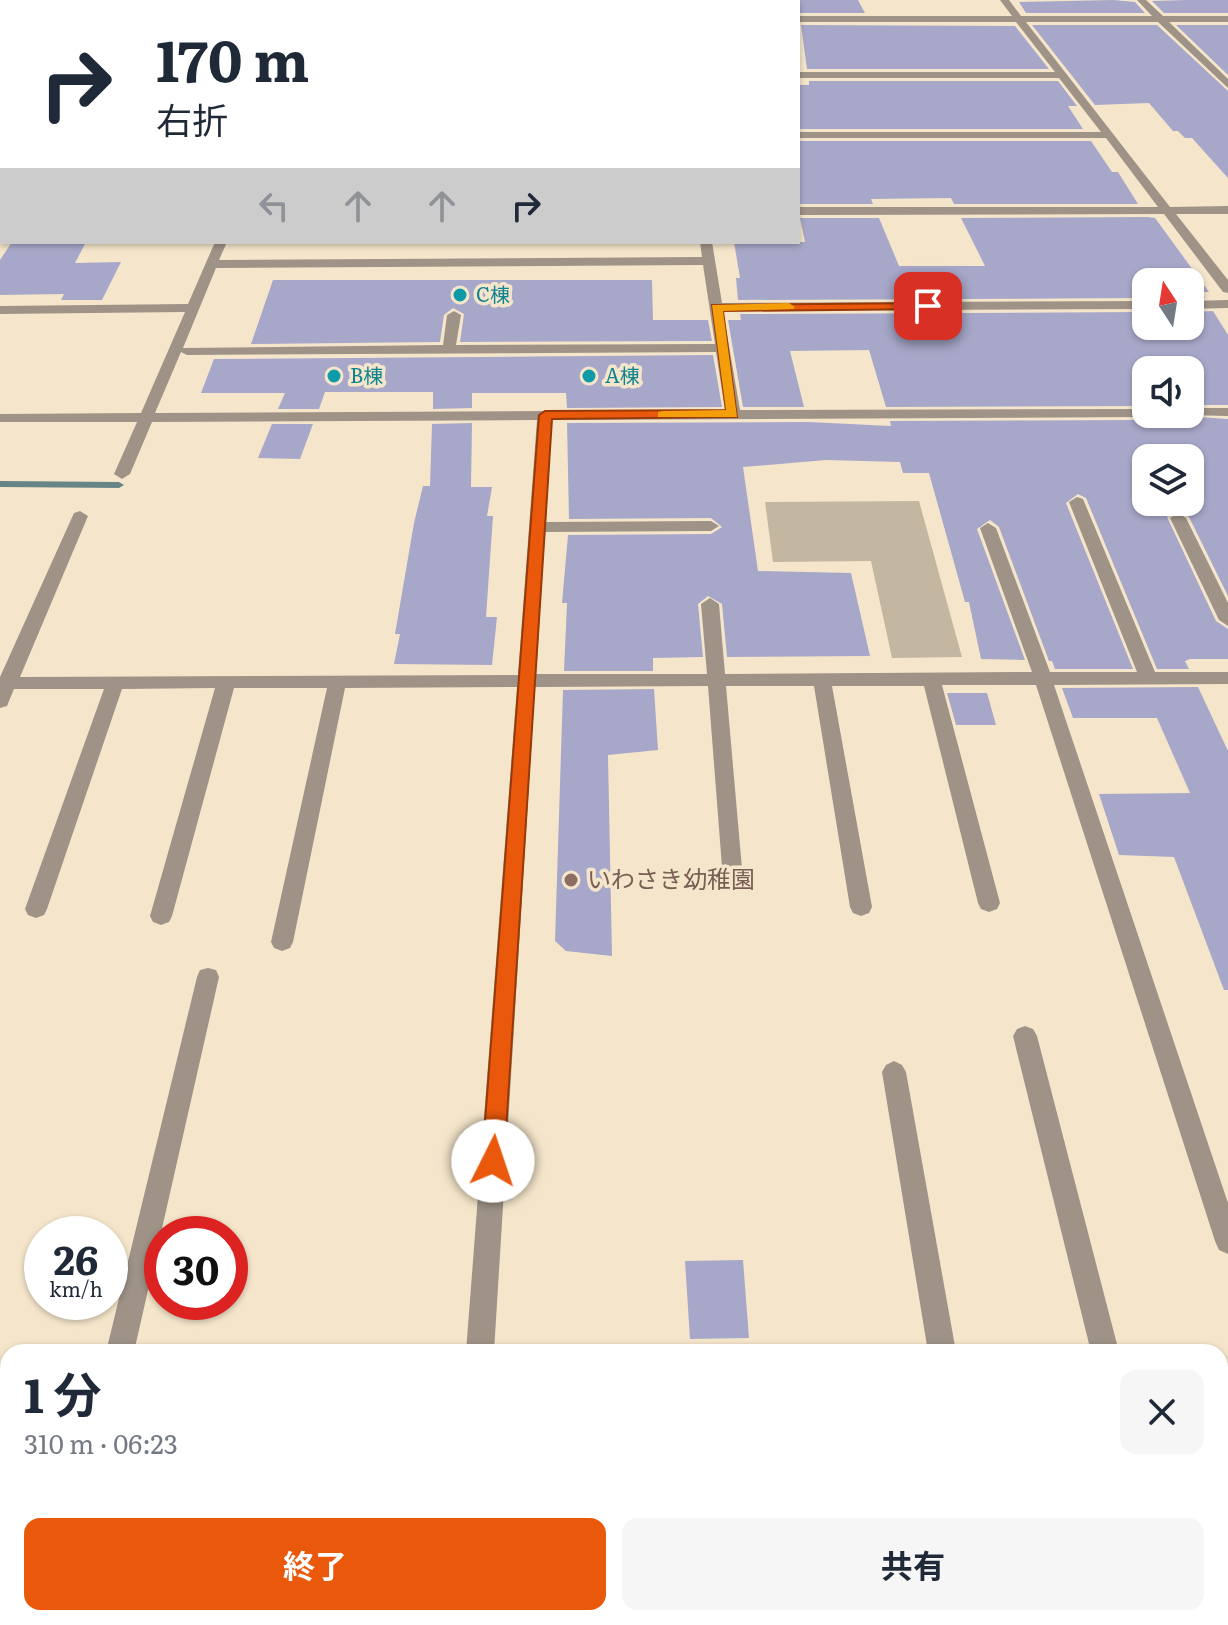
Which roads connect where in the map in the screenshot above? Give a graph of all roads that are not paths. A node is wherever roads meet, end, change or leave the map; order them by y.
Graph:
1 (1004, 0) edge
2 (1141, 0) edge
3 (800, 19) edge
4 (1019, 19) junction
5 (1161, 19) junction
6 (1228, 19) edge
7 (800, 75) edge
8 (1060, 75) junction
9 (1228, 85) edge
10 (800, 135) edge
11 (1108, 135) junction
12 (1166, 210) junction
13 (1228, 210) edge
14 (800, 211) edge
15 (220, 244) edge
16 (706, 244) edge
17 (709, 261) junction
18 (211, 264) junction
19 (1228, 289) edge
20 (1228, 304) edge
21 (1132, 305) edge
22 (1204, 305) edge
23 (717, 307) junction
24 (192, 308) junction
25 (0, 310) edge
26 (454, 315) dead end
27 (723, 348) junction
28 (449, 349) junction
29 (187, 351) dead end
30 (1204, 412) edge
31 (1228, 412) edge
32 (1132, 413) edge
33 (733, 414) junction
34 (545, 415) junction
35 (146, 417) junction
36 (0, 418) edge
37 (122, 474) dead end
38 (1077, 502) dead end
39 (80, 516) dead end
40 (1178, 518) dead end
41 (711, 526) dead end
42 (538, 527) junction
43 (988, 528) dead end
44 (710, 604) dead end
45 (1228, 620) edge
46 (1148, 678) junction
47 (1228, 678) edge
48 (931, 679) junction
49 (1043, 679) junction
50 (717, 680) junction
51 (822, 680) junction
52 (527, 682) junction
53 (115, 683) junction
54 (226, 683) junction
55 (337, 683) junction
56 (3, 689) edge
57 (733, 880) dead end
58 (989, 903) dead end
59 (861, 907) dead end
60 (36, 909) dead end
61 (161, 916) dead end
62 (282, 942) dead end
63 (208, 977) dead end
64 (1025, 1036) dead end
65 (894, 1072) dead end
66 (1228, 1241) edge
67 (122, 1344) edge
68 (481, 1344) edge
69 (941, 1344) edge
70 (1103, 1344) edge

1 - 4 street
2 - 5 street
3 - 4 street
4 - 5 street
4 - 8 street
5 - 6 street
5 - 9 street
7 - 8 street
8 - 11 street
10 - 11 street
11 - 12 street
12 - 13 street
12 - 14 street
12 - 19 street
15 - 18 street
16 - 17 street
17 - 18 street
17 - 23 street
18 - 24 street
20 - 22 street
21 - 23 street
23 - 27 street
24 - 25 street
24 - 35 street
26 - 28 street
27 - 28 street
27 - 33 street
28 - 29 street
30 - 31 street
32 - 33 street
33 - 34 street
34 - 35 street
34 - 42 street
35 - 36 street
35 - 37 street
38 - 46 street
39 - 56 street
40 - 45 street
41 - 42 street
42 - 52 street
43 - 49 street
44 - 50 street
46 - 47 street
46 - 49 street
48 - 49 street
48 - 51 street
48 - 58 street
49 - 66 street
50 - 51 street
50 - 52 street
50 - 57 street
51 - 59 street
52 - 55 street
52 - 68 street
53 - 54 street
53 - 56 street
53 - 60 street
54 - 55 street
54 - 61 street
55 - 62 street
63 - 67 street
64 - 70 street
65 - 69 street

